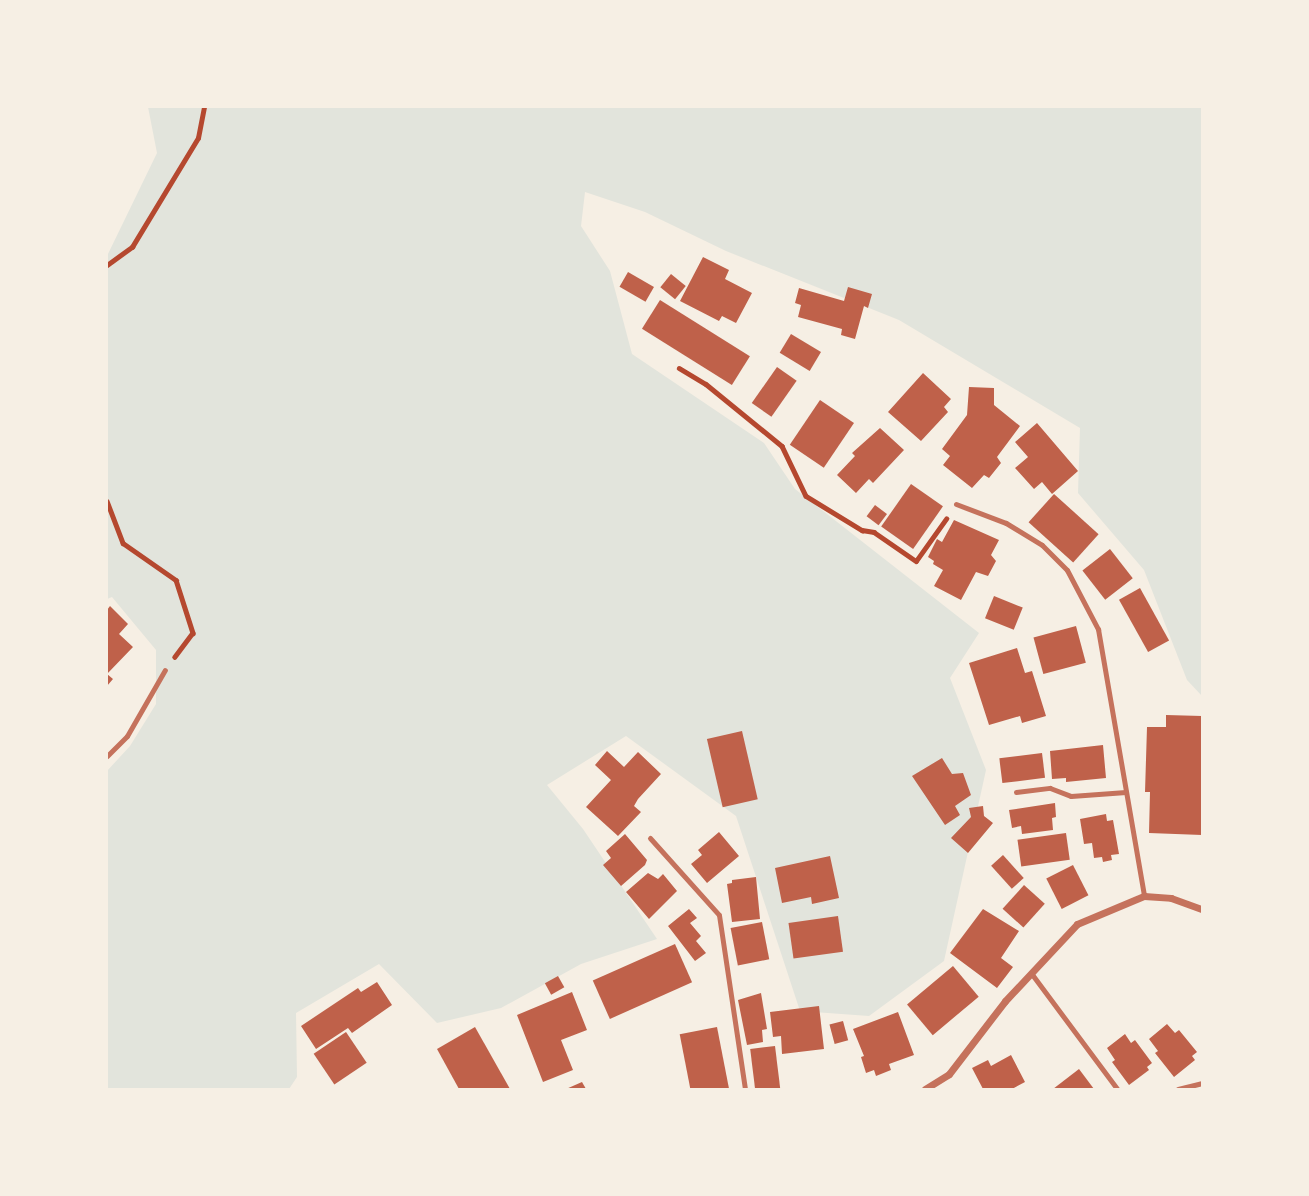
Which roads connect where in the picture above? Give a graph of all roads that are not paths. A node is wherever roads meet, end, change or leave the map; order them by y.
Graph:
1 (956, 504) road end
2 (165, 670) road end
3 (107, 756) edge
4 (1016, 792) dead end
5 (1126, 792) junction
6 (650, 838) dead end
7 (1144, 895) junction
8 (1202, 909) edge
9 (1031, 973) junction
10 (1202, 1083) edge
11 (745, 1089) edge
12 (925, 1089) edge
13 (1117, 1089) edge
14 (1178, 1089) edge

1 - 5 lane
2 - 3 lane
4 - 5 lane
5 - 7 lane
6 - 11 lane
7 - 8 street
7 - 9 street
9 - 12 street
9 - 13 lane
10 - 14 lane

